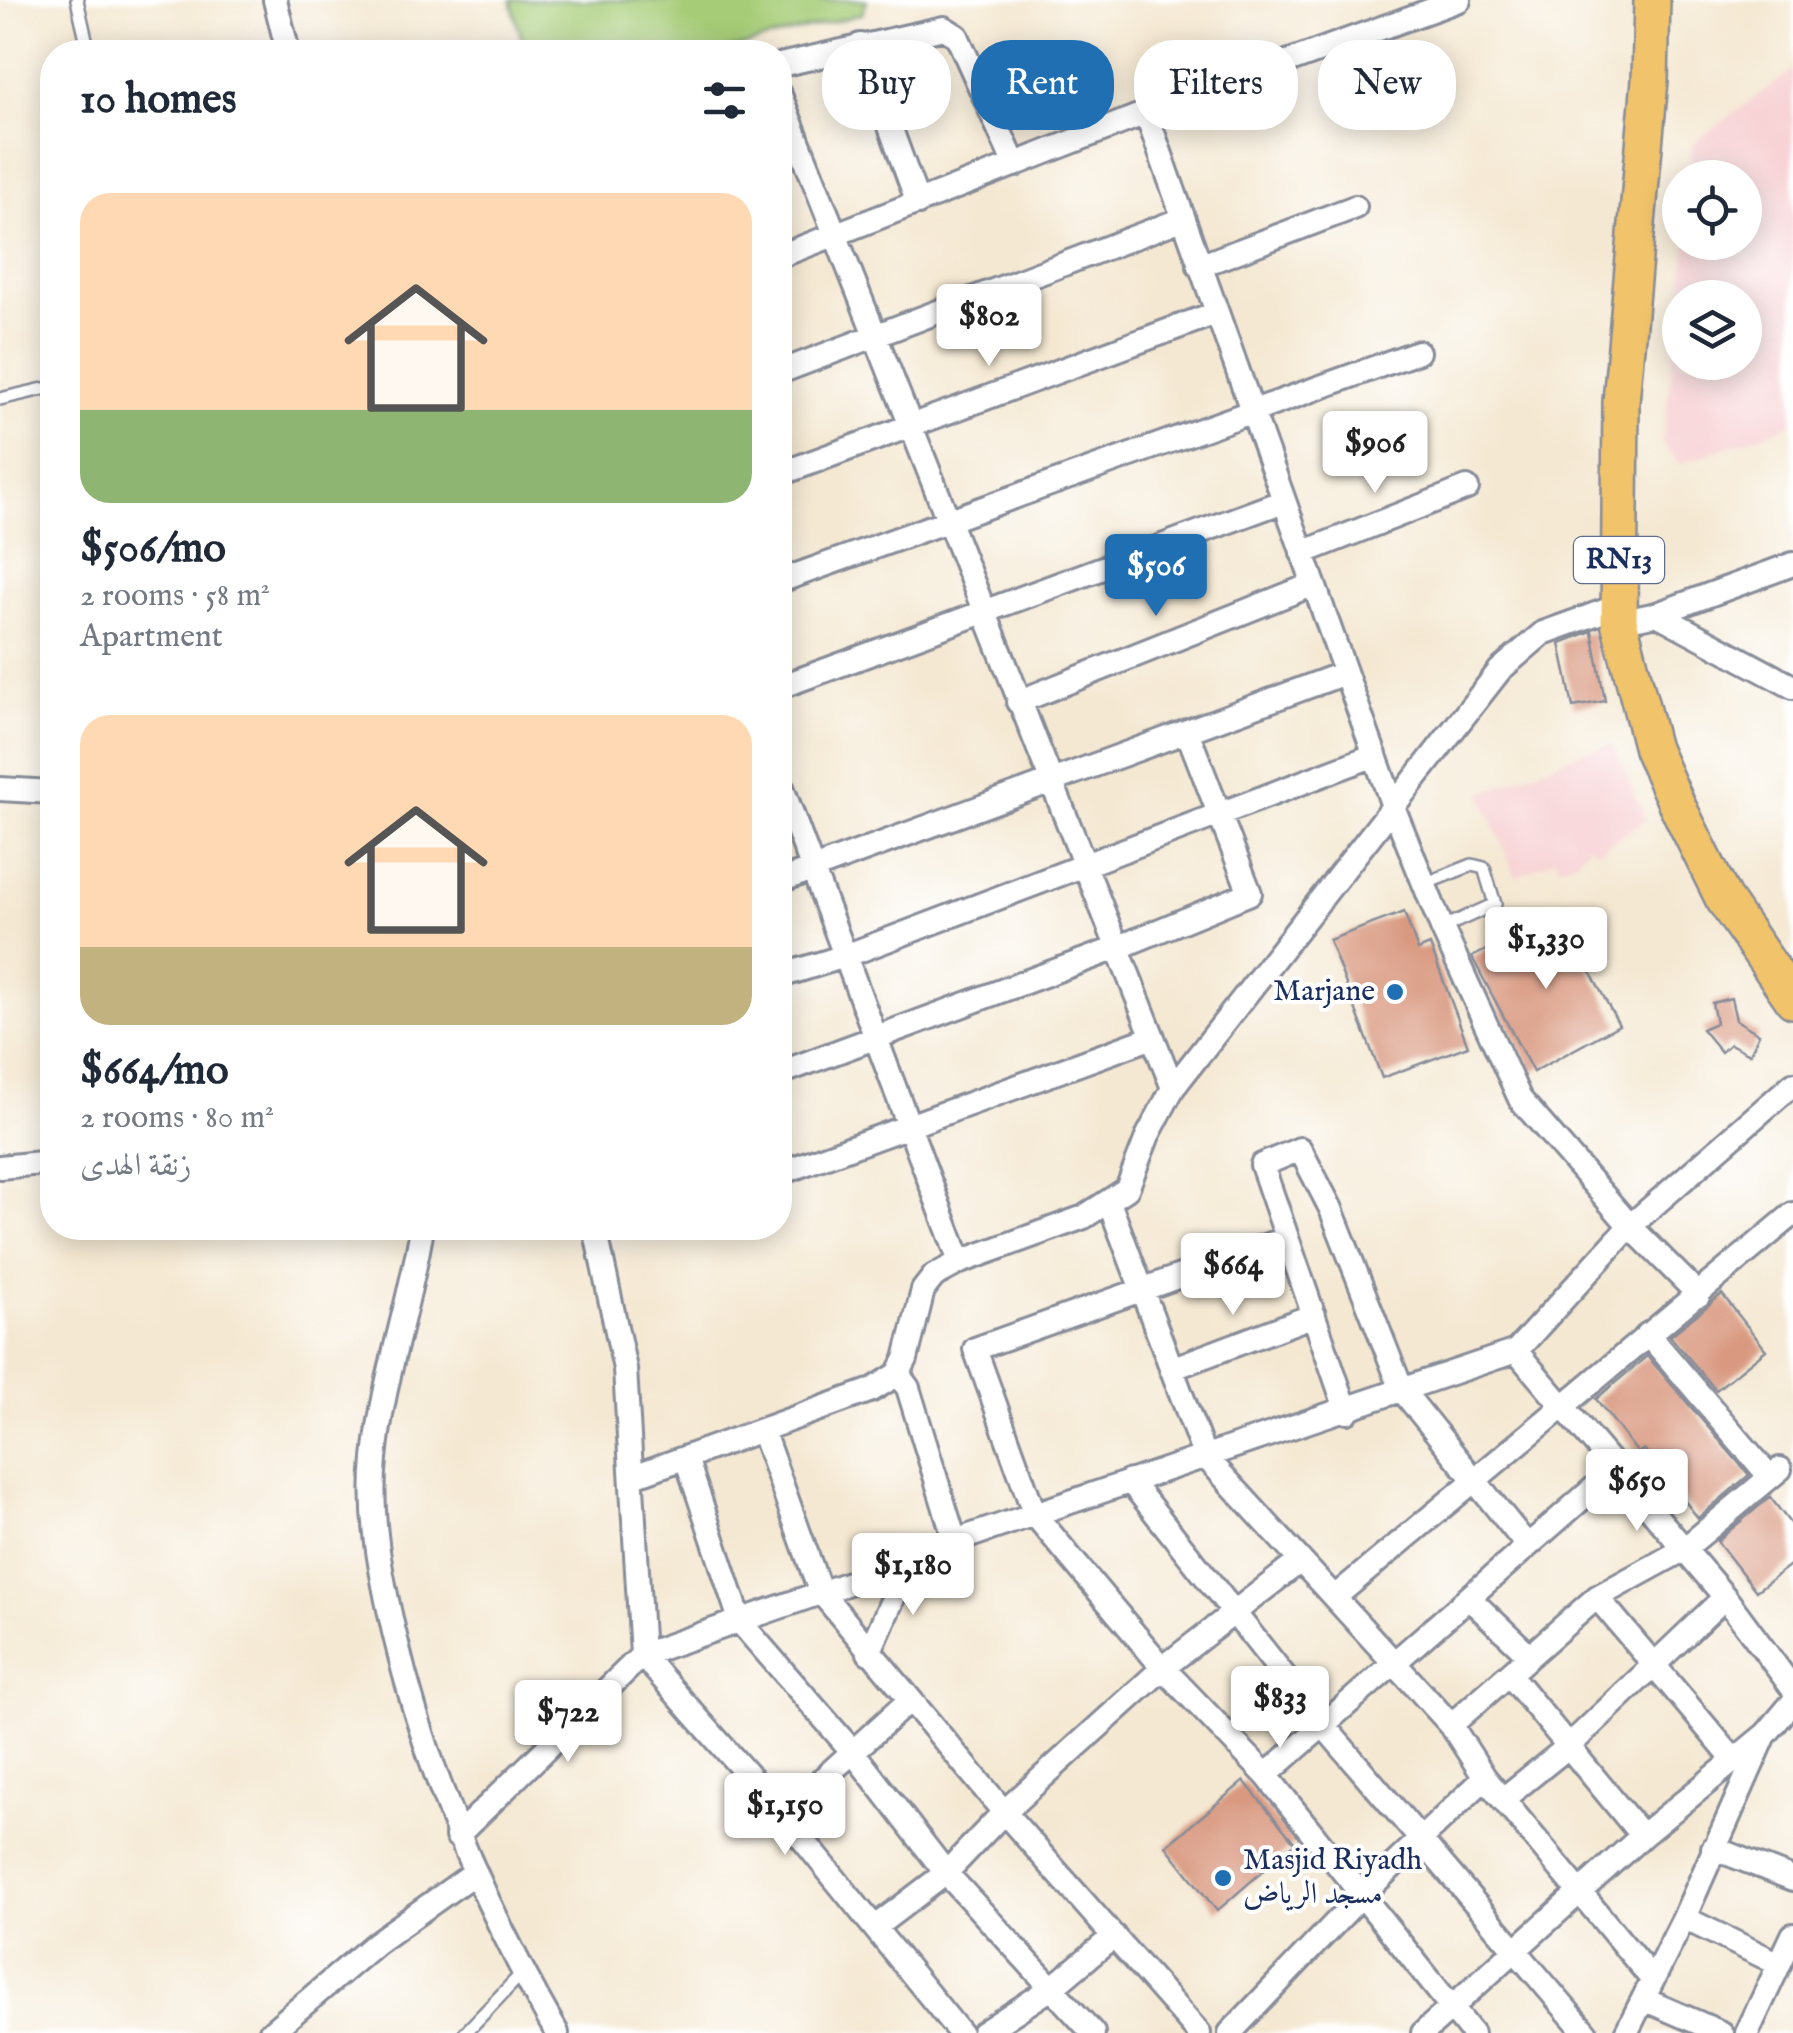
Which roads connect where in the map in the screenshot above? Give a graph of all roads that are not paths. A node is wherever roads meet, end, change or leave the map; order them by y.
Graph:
1 (78, 0) edge
2 (275, 0) edge
3 (1459, 0) edge
4 (1629, 0) edge
5 (1652, 0) edge
6 (86, 40) edge
7 (285, 40) edge
8 (884, 40) edge
9 (822, 56) edge
10 (1298, 58) edge
11 (792, 63) edge
12 (1650, 80) junction
13 (1134, 118) edge
14 (891, 130) edge
15 (1152, 130) edge
16 (792, 149) edge
17 (1014, 165) junction
18 (918, 203) junction
19 (1354, 207) dead end
20 (1182, 219) junction
21 (835, 236) junction
22 (792, 252) edge
23 (1199, 266) junction
24 (1216, 313) junction
25 (875, 338) junction
26 (1418, 352) dead end
27 (792, 368) edge
28 (40, 390) edge
29 (0, 399) edge
30 (1252, 412) junction
31 (909, 426) junction
32 (792, 470) edge
33 (1467, 488) dead end
34 (1284, 501) junction
35 (946, 522) junction
36 (1302, 553) junction
37 (1793, 564) edge
38 (792, 577) edge
39 (1314, 584) junction
40 (983, 614) junction
41 (1619, 614) junction
42 (1657, 614) junction
43 (1345, 673) junction
44 (792, 683) edge
45 (1793, 688) edge
46 (1018, 702) junction
47 (1187, 730) junction
48 (1375, 755) junction
49 (1050, 781) junction
50 (0, 789) edge
51 (40, 791) edge
52 (1394, 809) junction
53 (1220, 813) junction
54 (792, 815) edge
55 (1084, 865) junction
56 (812, 869) junction
57 (792, 876) edge
58 (1424, 884) junction
59 (1442, 928) junction
60 (1117, 948) junction
61 (845, 956) junction
62 (792, 972) edge
63 (1791, 991) edge
64 (876, 1037) junction
65 (1153, 1037) junction
66 (792, 1068) edge
67 (1793, 1084) edge
68 (1173, 1088) junction
69 (909, 1126) junction
70 (40, 1163) edge
71 (0, 1167) edge
72 (792, 1169) edge
73 (1109, 1202) junction
74 (1793, 1214) edge
75 (1630, 1226) junction
76 (1287, 1238) junction
77 (419, 1240) edge
78 (598, 1240) edge
79 (960, 1262) junction
80 (1141, 1290) junction
81 (1698, 1295) junction
82 (1314, 1315) junction
83 (1648, 1334) junction
84 (1516, 1351) junction
85 (1171, 1369) junction
86 (898, 1374) junction
87 (1402, 1390) junction
88 (1561, 1405) junction
89 (1347, 1412) junction
90 (762, 1430) junction
91 (1204, 1455) junction
92 (686, 1458) junction
93 (1618, 1467) junction
94 (634, 1476) junction
95 (1130, 1481) junction
96 (1470, 1481) junction
97 (1035, 1514) junction
98 (955, 1542) junction
99 (1526, 1544) junction
100 (1682, 1550) junction
101 (1300, 1561) junction
102 (909, 1562) junction
103 (820, 1591) junction
104 (1336, 1596) junction
105 (1597, 1597) junction
106 (1725, 1597) junction
107 (1469, 1598) junction
108 (1235, 1612) junction
109 (741, 1623) junction
110 (869, 1653) junction
111 (642, 1655) junction
112 (1529, 1655) junction
113 (1393, 1661) junction
114 (1656, 1662) junction
115 (1163, 1668) junction
116 (1510, 1675) junction
117 (1793, 1689) edge
118 (910, 1700) junction
119 (1793, 1702) edge
120 (1323, 1724) junction
121 (1451, 1725) junction
122 (1766, 1734) junction
123 (1569, 1746) junction
124 (853, 1752) junction
125 (1733, 1759) junction
126 (1266, 1775) junction
127 (1485, 1778) junction
128 (1503, 1799) junction
129 (1004, 1812) junction
130 (783, 1814) junction
131 (457, 1836) junction
132 (1642, 1836) junction
133 (1421, 1839) junction
134 (1713, 1848) junction
135 (474, 1873) junction
136 (946, 1873) junction
137 (1793, 1879) edge
138 (1582, 1894) junction
139 (1360, 1897) junction
140 (1684, 1918) junction
141 (875, 1928) junction
142 (1793, 1935) edge
143 (1114, 1936) junction
144 (1515, 1952) junction
145 (1779, 1964) junction
146 (524, 1971) junction
147 (1053, 1986) junction
148 (1648, 1989) junction
149 (1450, 2009) junction
150 (270, 2033) edge
151 (465, 2033) edge
152 (557, 2033) edge
153 (960, 2033) edge
154 (982, 2033) edge
155 (1092, 2033) edge
156 (1199, 2033) edge
157 (1230, 2033) edge
158 (1423, 2033) edge
159 (1472, 2033) edge
160 (1586, 2033) edge
161 (1626, 2033) edge
162 (1722, 2033) edge
163 (1746, 2033) edge

1 - 6 lane
2 - 7 street
3 - 10 street
4 - 12 main road, RN13
5 - 12 main road, RN13
8 - 17 street
9 - 11 street
12 - 41 main road, RN13
13 - 17 street
14 - 18 street
15 - 20 street
16 - 21 street
17 - 18 street
18 - 21 street
19 - 23 street
20 - 23 street
20 - 25 street
21 - 22 street
21 - 25 street
23 - 24 street
24 - 30 street
24 - 31 street
25 - 27 street
25 - 31 street
26 - 30 street
28 - 29 lane
30 - 34 street
30 - 35 street
31 - 32 street
31 - 35 street
33 - 36 street
34 - 36 street
34 - 40 street
35 - 38 street
35 - 40 street
36 - 39 street
37 - 42 street
39 - 43 street
39 - 46 street
40 - 44 street
40 - 46 street
41 - 42 street
41 - 52 street
41 - 63 main road, RN13
42 - 45 street
43 - 47 street
43 - 48 street
46 - 49 street
47 - 49 street
47 - 53 street
48 - 52 street
48 - 53 street
49 - 55 street
49 - 56 street
50 - 51 street
52 - 58 street
52 - 68 street
53 - 55 street
53 - 60 street
54 - 56 street
55 - 60 street
55 - 61 street
56 - 57 street
56 - 61 street
58 - 59 street
58 - 59 lane
59 - 75 street
60 - 64 street
60 - 65 street
61 - 62 street
61 - 64 street
64 - 66 street
64 - 69 street
65 - 68 street
65 - 69 street
67 - 75 street
68 - 73 street
69 - 72 street
69 - 79 street
70 - 71 street
73 - 79 street
73 - 80 street
74 - 81 street
75 - 81 street
75 - 84 street
76 - 80 street
76 - 82 street
76 - 87 street
77 - 131 street
78 - 94 street
79 - 86 street
80 - 85 street
80 - 97 street
81 - 83 street
82 - 85 street
82 - 89 street
83 - 88 street
83 - 100 street
84 - 87 street
84 - 88 street
85 - 91 street
86 - 90 street
86 - 98 street
87 - 89 street
87 - 96 street
88 - 93 street
88 - 96 street
89 - 91 street
90 - 92 street
90 - 103 street
91 - 95 street
91 - 101 street
92 - 94 street
92 - 109 street
93 - 99 street
93 - 100 street
94 - 111 street
95 - 97 street
95 - 108 street
96 - 99 street
96 - 104 street
97 - 98 street
97 - 115 street
98 - 102 street
99 - 107 street
100 - 105 street
100 - 106 street
101 - 104 street
101 - 108 street
102 - 103 street
102 - 110 street
103 - 109 street
103 - 110 street
104 - 113 street
105 - 112 street
105 - 114 street
106 - 114 street
106 - 117 street
107 - 112 street
107 - 113 street
108 - 115 street
108 - 120 street
109 - 111 street
109 - 124 street
110 - 118 street
111 - 130 street
111 - 131 street
112 - 116 street
113 - 120 street
113 - 121 street
114 - 123 street
114 - 125 street
115 - 126 street
115 - 129 street
116 - 121 street
116 - 123 street
118 - 124 street
118 - 129 street
119 - 122 street
120 - 126 street
120 - 133 street
121 - 127 street
122 - 125 street
122 - 134 street
123 - 128 street
123 - 132 street
124 - 130 street
124 - 136 street
125 - 132 street
126 - 139 street
127 - 128 street
127 - 133 street
128 - 138 street
129 - 136 street
129 - 143 street
130 - 141 street
131 - 135 street
132 - 138 street
133 - 139 street
133 - 144 street
134 - 137 street
134 - 140 street
135 - 146 street
135 - 150 street
136 - 141 street
136 - 147 street
138 - 144 street
138 - 148 street
139 - 149 street
139 - 157 street
140 - 145 street
140 - 148 street
141 - 153 street
142 - 145 street
143 - 147 street
143 - 156 street
144 - 149 street
144 - 160 street
145 - 163 street
146 - 151 lane
146 - 152 street
147 - 154 street
147 - 155 street
148 - 161 street
148 - 162 street
149 - 158 street
149 - 159 street

